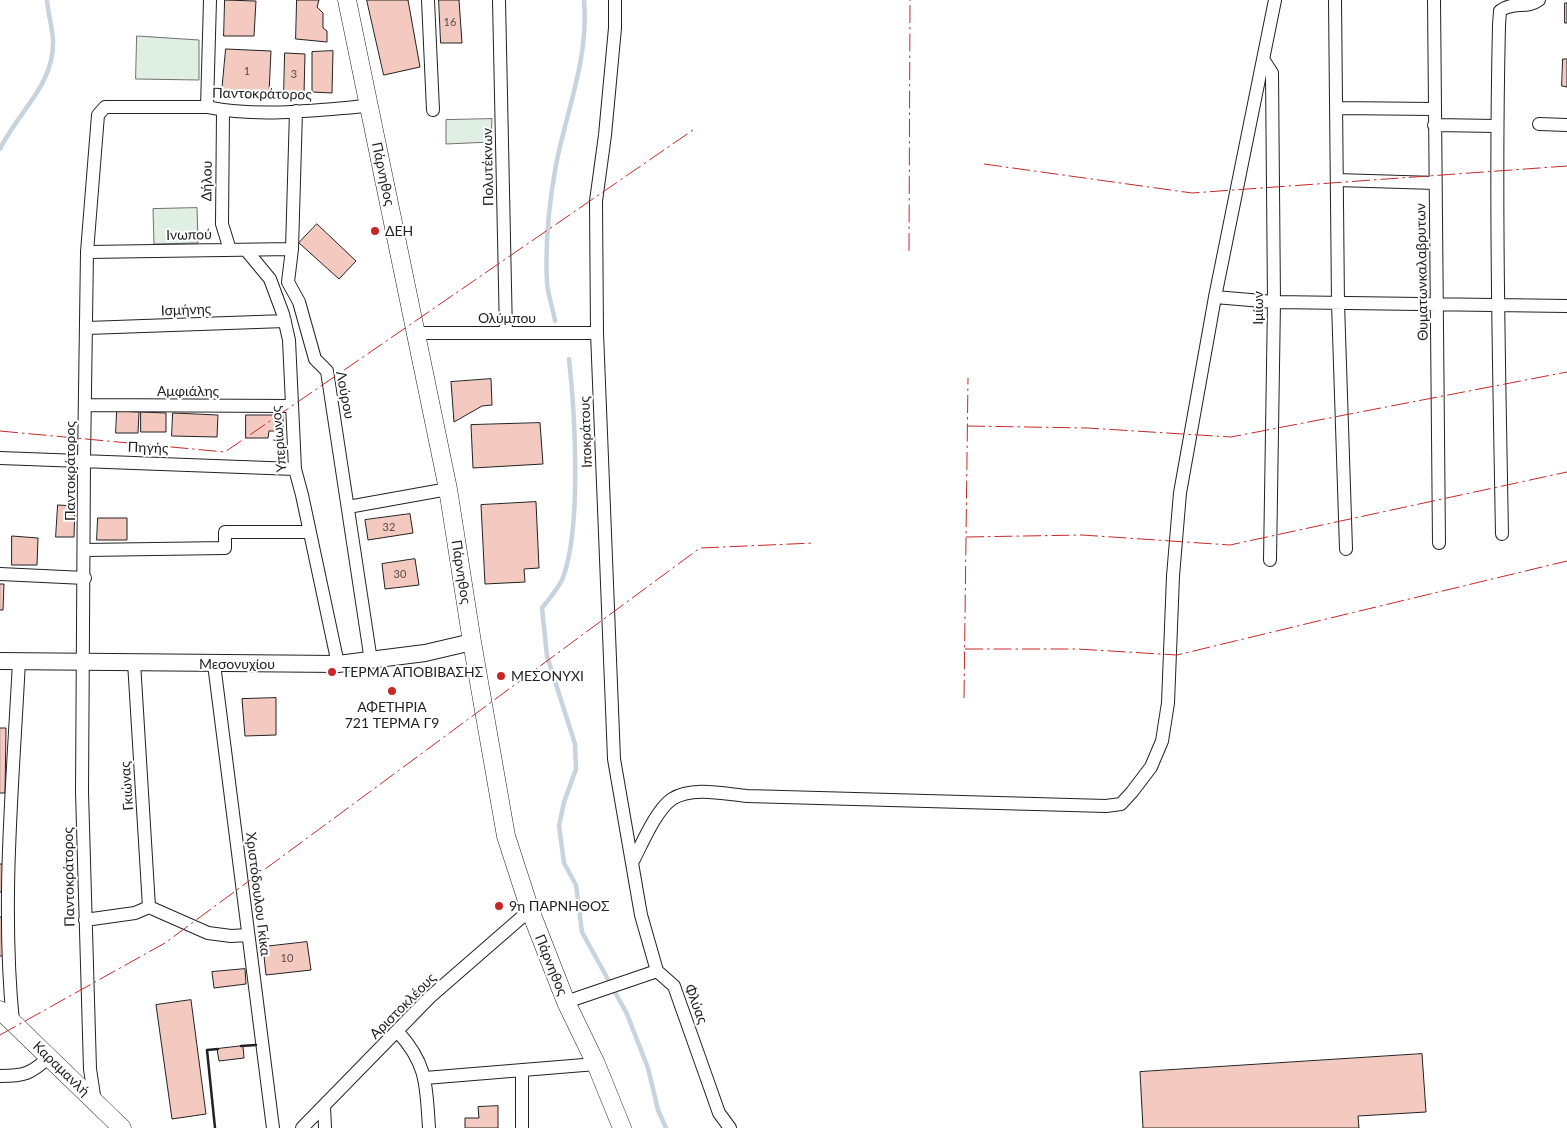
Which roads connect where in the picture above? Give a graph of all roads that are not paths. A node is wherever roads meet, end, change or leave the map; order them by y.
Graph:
1 (210, 0) edge
2 (347, 0) edge
3 (428, 0) edge
4 (498, 0) edge
5 (615, 0) edge
6 (1268, 0) edge
7 (1275, 0) edge
8 (1334, 0) edge
9 (1434, 0) edge
10 (1539, 0) edge
11 (1270, 24) junction
12 (1263, 59) junction
13 (368, 106) junction
14 (207, 107) junction
15 (1336, 108) junction
16 (432, 110) dead end
17 (1434, 110) junction
18 (223, 111) junction
19 (296, 111) junction
20 (1539, 124) dead end
21 (1434, 125) junction
22 (1567, 125) edge
23 (1496, 126) junction
24 (1337, 180) junction
25 (1435, 183) junction
26 (292, 249) junction
27 (230, 250) junction
28 (246, 250) junction
29 (87, 252) junction
30 (1215, 297) junction
31 (1274, 302) junction
32 (1338, 303) junction
33 (1439, 306) junction
34 (1497, 306) junction
35 (1567, 306) edge
36 (285, 321) junction
37 (87, 328) junction
38 (417, 333) junction
39 (506, 333) junction
40 (597, 333) junction
41 (85, 405) junction
42 (291, 406) junction
43 (0, 458) edge
44 (84, 461) junction
45 (295, 469) junction
46 (448, 489) junction
47 (348, 508) junction
48 (310, 532) junction
49 (1502, 534) dead end
50 (1439, 544) dead end
51 (1346, 549) dead end
52 (85, 550) junction
53 (1270, 560) dead end
54 (0, 574) edge
55 (84, 578) junction
56 (472, 642) junction
57 (84, 660) junction
58 (0, 661) edge
59 (19, 661) junction
60 (371, 661) junction
61 (134, 662) junction
62 (214, 664) junction
63 (338, 664) junction
64 (633, 861) junction
65 (4, 863) edge
66 (149, 907) junction
67 (530, 910) junction
68 (85, 920) junction
69 (248, 935) junction
70 (657, 971) junction
71 (566, 1002) junction
72 (0, 1010) edge
73 (13, 1022) junction
74 (398, 1032) junction
75 (49, 1058) junction
76 (596, 1064) junction
77 (522, 1070) junction
78 (0, 1076) edge
79 (426, 1078) junction
80 (95, 1102) junction
81 (324, 1106) junction
82 (122, 1128) edge
83 (273, 1128) edge
84 (302, 1128) edge
85 (325, 1128) edge
86 (429, 1128) edge
87 (522, 1128) edge
88 (622, 1128) edge
89 (730, 1128) edge

1 - 14 street
2 - 13 main road, Πάρνηθος
3 - 16 street
4 - 39 street, Πολυτέκνων
5 - 40 street, Ιποκράτους
6 - 11 street
7 - 11 street
8 - 15 street
9 - 17 street, Θυματωνκαλαβρυτων
10 - 23 street
11 - 12 street
12 - 30 street
12 - 31 street, Ιμίων
13 - 19 street, Παντοκράτορος
13 - 38 main road, Πάρνηθος
14 - 18 street, Παντοκράτορος
14 - 29 street, Παντοκράτορος
15 - 17 street
15 - 24 street
17 - 21 street, Θυματωνκαλαβρυτων
18 - 19 street, Παντοκράτορος
18 - 27 street, Δήλου
19 - 26 street, Λούρου
20 - 22 street
21 - 23 street
21 - 25 street, Θυματωνκαλαβρυτων
23 - 34 street
24 - 25 street
24 - 32 street
25 - 33 street, Θυματωνκαλαβρυτων
26 - 28 street, Ινωπού
26 - 47 street, Λούρου
27 - 28 street, Ινωπού
27 - 29 street, Ινωπού
28 - 36 street, Υπερίωνος
29 - 37 street, Παντοκράτορος
30 - 31 street
30 - 64 street
31 - 32 street
31 - 53 street, Ιμίων
32 - 33 street
32 - 51 street
33 - 34 street
33 - 50 street, Θυματωνκαλαβρυτων
34 - 35 street
34 - 49 street
36 - 37 street, Ισμήνης
36 - 42 street, Υπερίωνος
37 - 41 street, Παντοκράτορος
38 - 39 street, Ολύμπου
38 - 46 main road, Πάρνηθος
39 - 40 street, Ολύμπου
40 - 64 street, Ιποκράτους
41 - 42 street, Αμφιάλης
41 - 44 street, Παντοκράτορος
42 - 45 street, Υπερίωνος
43 - 44 street, Πηγής
44 - 45 street, Πηγής
44 - 52 street, Παντοκράτορος
45 - 48 street, Υπερίωνος
46 - 47 street
46 - 56 main road, Πάρνηθος
47 - 60 street, Λούρου
48 - 52 street
48 - 63 street, Υπερίωνος
52 - 55 street, Παντοκράτορος
54 - 55 street
55 - 57 street, Παντοκράτορος
56 - 60 street, Μεσονυχίου
56 - 67 main road, Πάρνηθος
57 - 59 street, Μεσονυχίου
57 - 61 street, Μεσονυχίου
57 - 68 street, Παντοκράτορος
58 - 59 street, Μεσονυχίου
59 - 65 street
60 - 63 street, Μεσονυχίου
61 - 62 street, Μεσονυχίου
61 - 66 street, Γκιώνας
62 - 63 street, Μεσονυχίου
62 - 69 street, Χριστόδουλου Γκίκα
64 - 70 street
65 - 73 street
66 - 68 street
66 - 69 street
67 - 71 main road, Πάρνηθος
67 - 74 street, Αριστοκλέους
68 - 80 street, Παντοκράτορος
69 - 83 street, Χριστόδουλου Γκίκα
70 - 71 street
70 - 89 street, Φλύας
71 - 76 main road, Πάρνηθος
72 - 73 main road, Καραμανλή
73 - 75 main road, Καραμανλή
74 - 79 street
74 - 81 street, Αριστοκλέους
75 - 78 street
75 - 80 main road, Καραμανλή
76 - 77 street
76 - 88 main road, Πάρνηθος
77 - 79 street
77 - 87 street
79 - 86 street
80 - 82 main road, Καραμανλή
81 - 84 street, Αριστοκλέους
81 - 85 street

